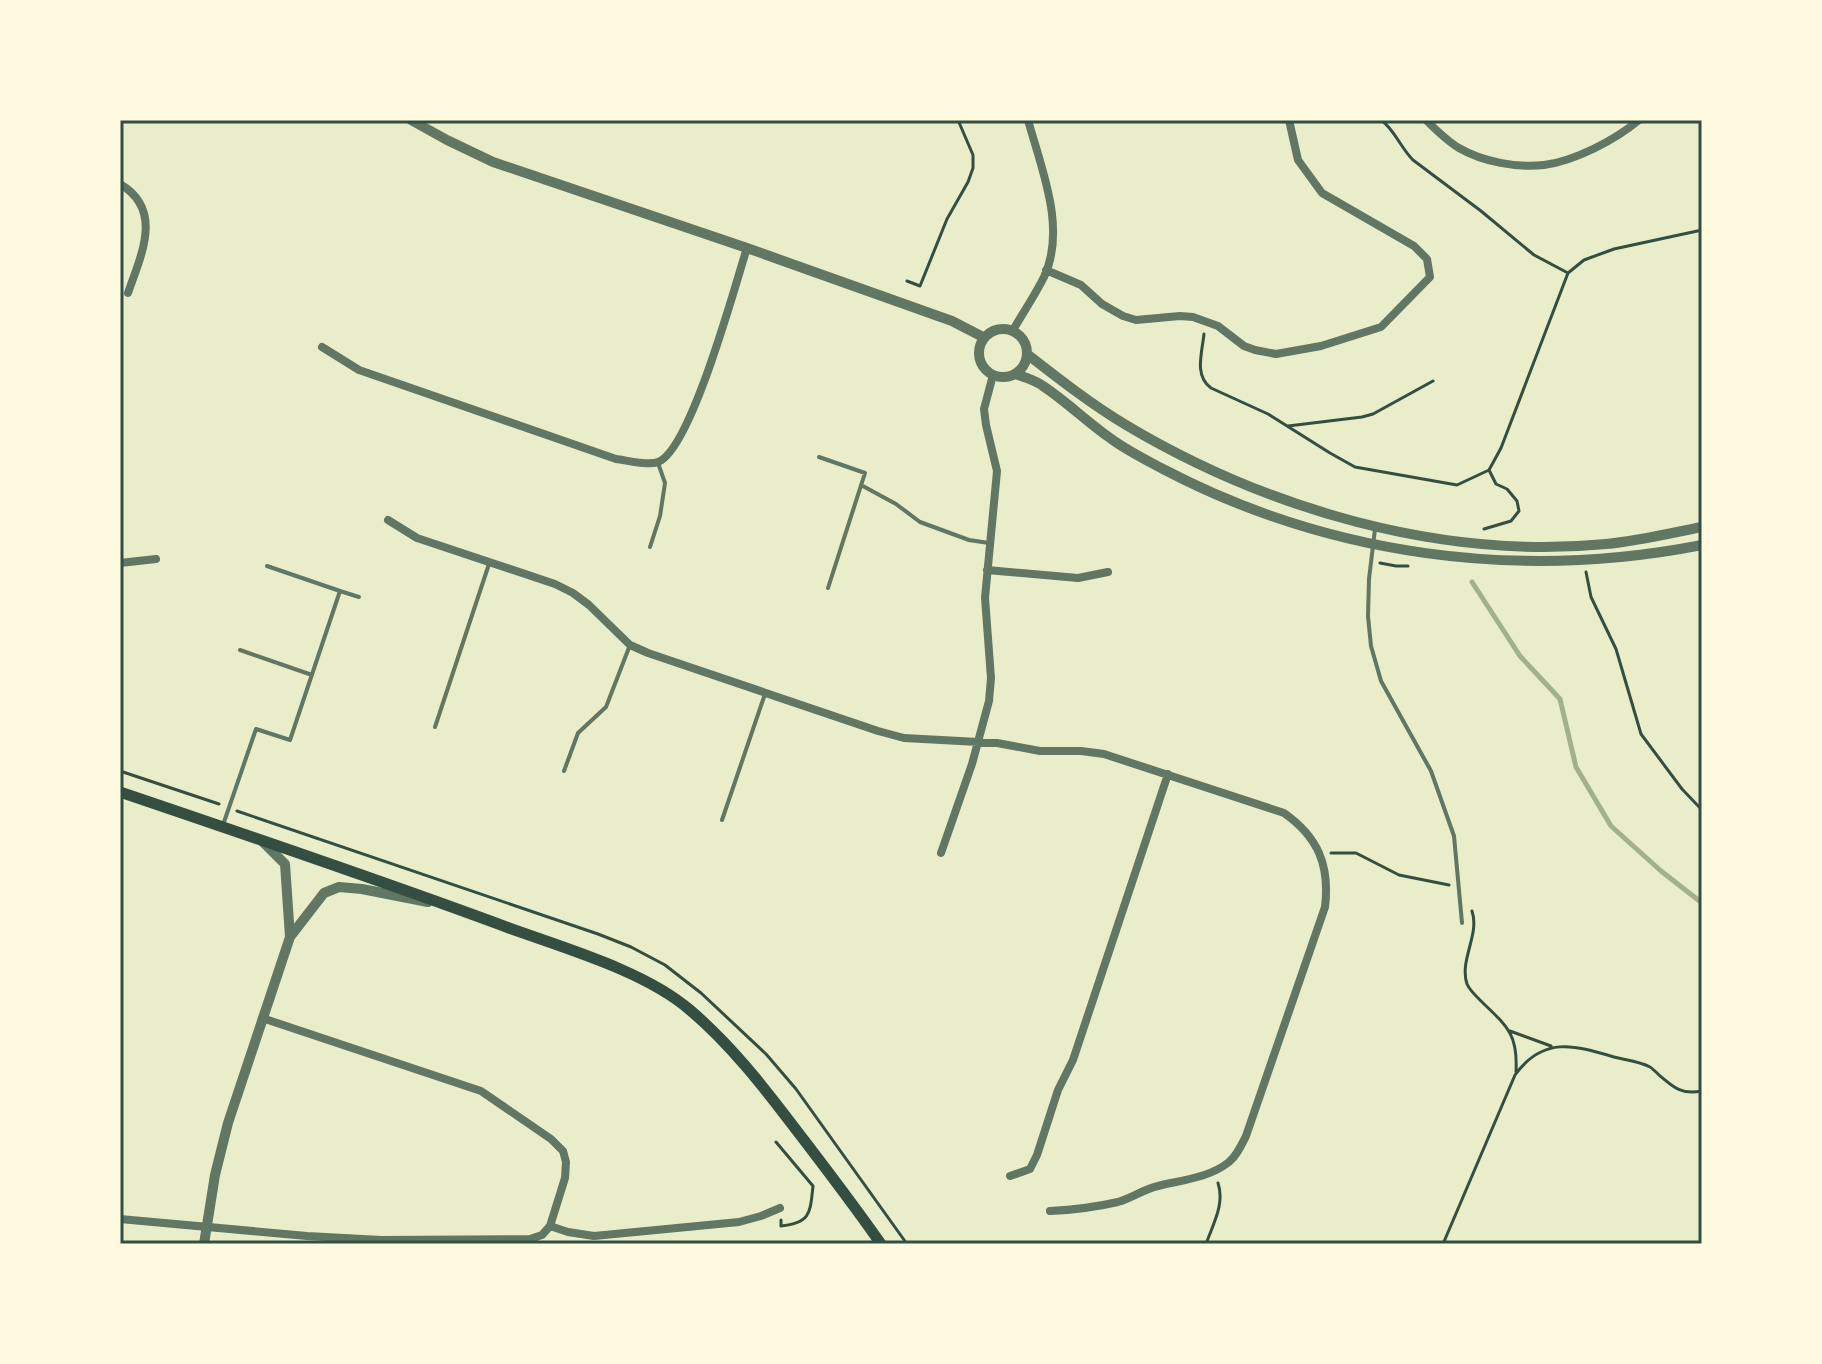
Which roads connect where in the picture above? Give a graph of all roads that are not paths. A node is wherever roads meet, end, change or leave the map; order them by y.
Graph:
1 (411, 120) edge
2 (1028, 120) edge
3 (1289, 120) edge
4 (1426, 120) edge
5 (1639, 120) edge
6 (120, 184) edge
7 (747, 248) junction
8 (1046, 270) junction
9 (128, 293) dead end
10 (1013, 330) junction
11 (983, 337) junction
12 (322, 347) dead end
13 (1027, 354) junction
14 (1015, 374) junction
15 (993, 375) junction
16 (819, 457) dead end
17 (658, 463) junction
18 (861, 485) junction
19 (388, 520) dead end
20 (1702, 527) edge
21 (1375, 528) junction
22 (989, 543) junction
23 (1373, 545) junction
24 (1702, 545) edge
25 (650, 547) dead end
26 (156, 559) dead end
27 (490, 562) junction
28 (120, 563) edge
29 (267, 566) dead end
30 (987, 570) junction
31 (1108, 572) dead end
32 (828, 588) dead end
33 (340, 591) junction
34 (359, 597) dead end
35 (630, 645) junction
36 (240, 650) dead end
37 (312, 675) junction
38 (765, 694) junction
39 (435, 727) dead end
40 (979, 742) junction
41 (564, 771) dead end
42 (1168, 774) junction
43 (120, 792) edge
44 (722, 820) dead end
45 (222, 827) junction
46 (262, 840) junction
47 (941, 853) dead end
48 (453, 907) junction
49 (1462, 923) dead end
50 (290, 937) junction
51 (262, 1018) junction
52 (1010, 1176) dead end
53 (780, 1208) road end
54 (1050, 1211) dead end
55 (120, 1219) edge
56 (550, 1226) junction
57 (206, 1227) junction
58 (204, 1244) edge
59 (881, 1244) edge

1 - 7 street
2 - 8 street
3 - 8 street
4 - 5 street
6 - 9 street
7 - 11 street
7 - 17 street
8 - 10 street
10 - 11 street
10 - 13 street
11 - 15 street
12 - 17 street
13 - 14 street
13 - 21 street
14 - 15 street
14 - 23 street
15 - 22 street
16 - 18 lane
17 - 25 lane
18 - 22 lane
18 - 32 lane
19 - 27 street
20 - 21 street
21 - 23 lane
22 - 30 street
23 - 24 street
23 - 49 lane
26 - 28 street
27 - 35 street
27 - 39 lane
29 - 33 lane
30 - 31 street
30 - 40 street
33 - 34 lane
33 - 37 lane
35 - 38 street
35 - 41 lane
36 - 37 lane
37 - 45 lane
38 - 40 street
38 - 44 lane
40 - 42 street
40 - 47 street
42 - 52 street
42 - 54 street
43 - 45 main road
45 - 46 main road
46 - 48 main road
46 - 50 street
48 - 50 street
48 - 59 main road
50 - 51 street
51 - 56 street
51 - 57 street
53 - 56 street
55 - 57 street
56 - 57 street
57 - 58 street

